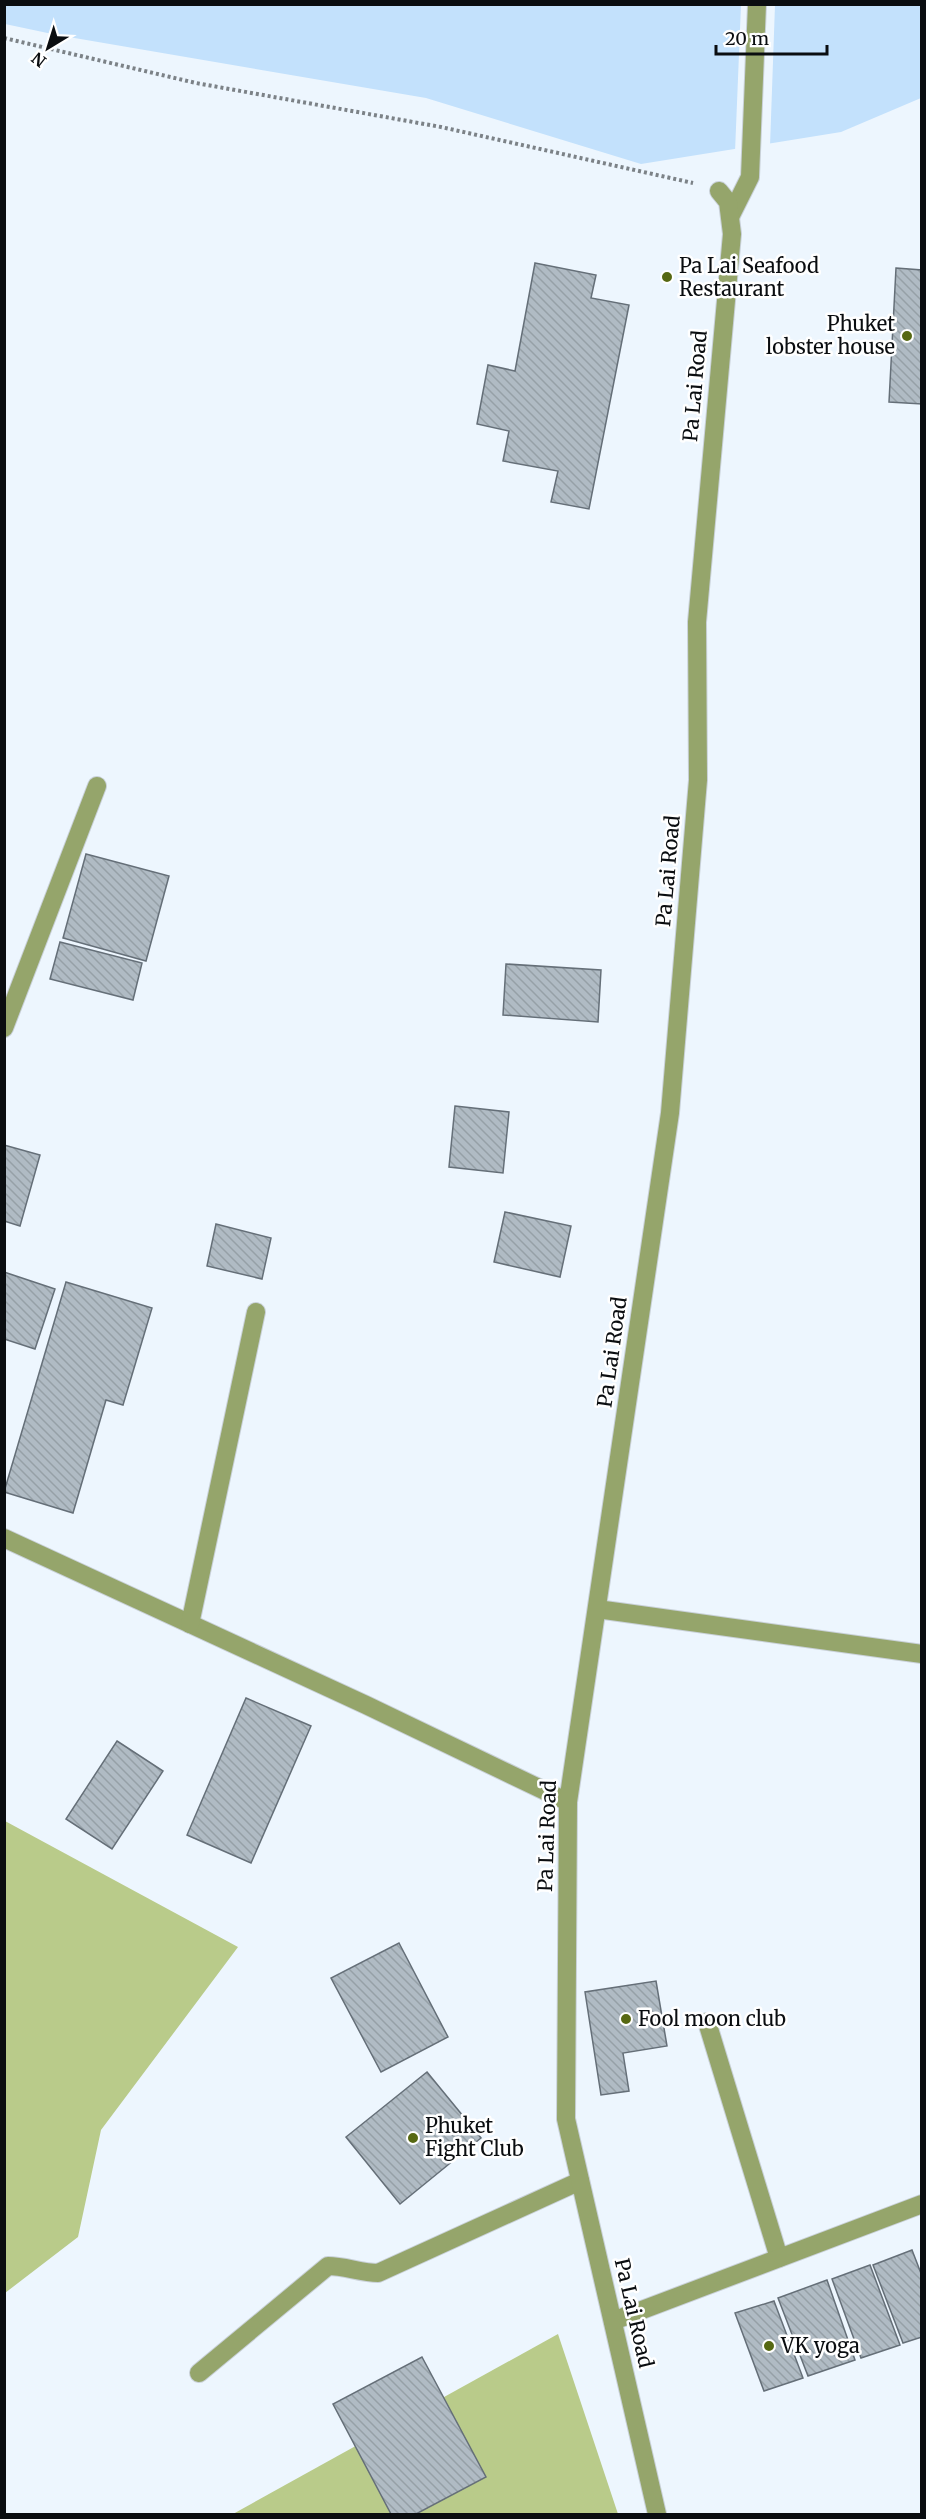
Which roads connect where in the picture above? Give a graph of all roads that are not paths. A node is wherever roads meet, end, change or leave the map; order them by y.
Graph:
1 (757, 4) edge
2 (719, 190) road end
3 (731, 215) junction
4 (97, 786) dead end
5 (4, 1028) edge
6 (256, 1312) dead end
7 (4, 1538) edge
8 (597, 1610) junction
9 (190, 1624) junction
10 (921, 1654) edge
11 (568, 1802) junction
12 (706, 2022) dead end
13 (580, 2181) junction
14 (921, 2204) edge
15 (779, 2258) junction
16 (613, 2322) junction
17 (199, 2373) dead end
18 (657, 2514) edge

1 - 3 street
2 - 3 street, Pa Lai Road
3 - 8 street, Pa Lai Road
4 - 5 street
6 - 9 street
7 - 9 street
8 - 10 street
8 - 11 street, Pa Lai Road
9 - 11 street
11 - 13 street, Pa Lai Road
12 - 15 street
13 - 16 street, Pa Lai Road
13 - 17 street
14 - 15 street
15 - 16 street
16 - 18 street, Pa Lai Road

